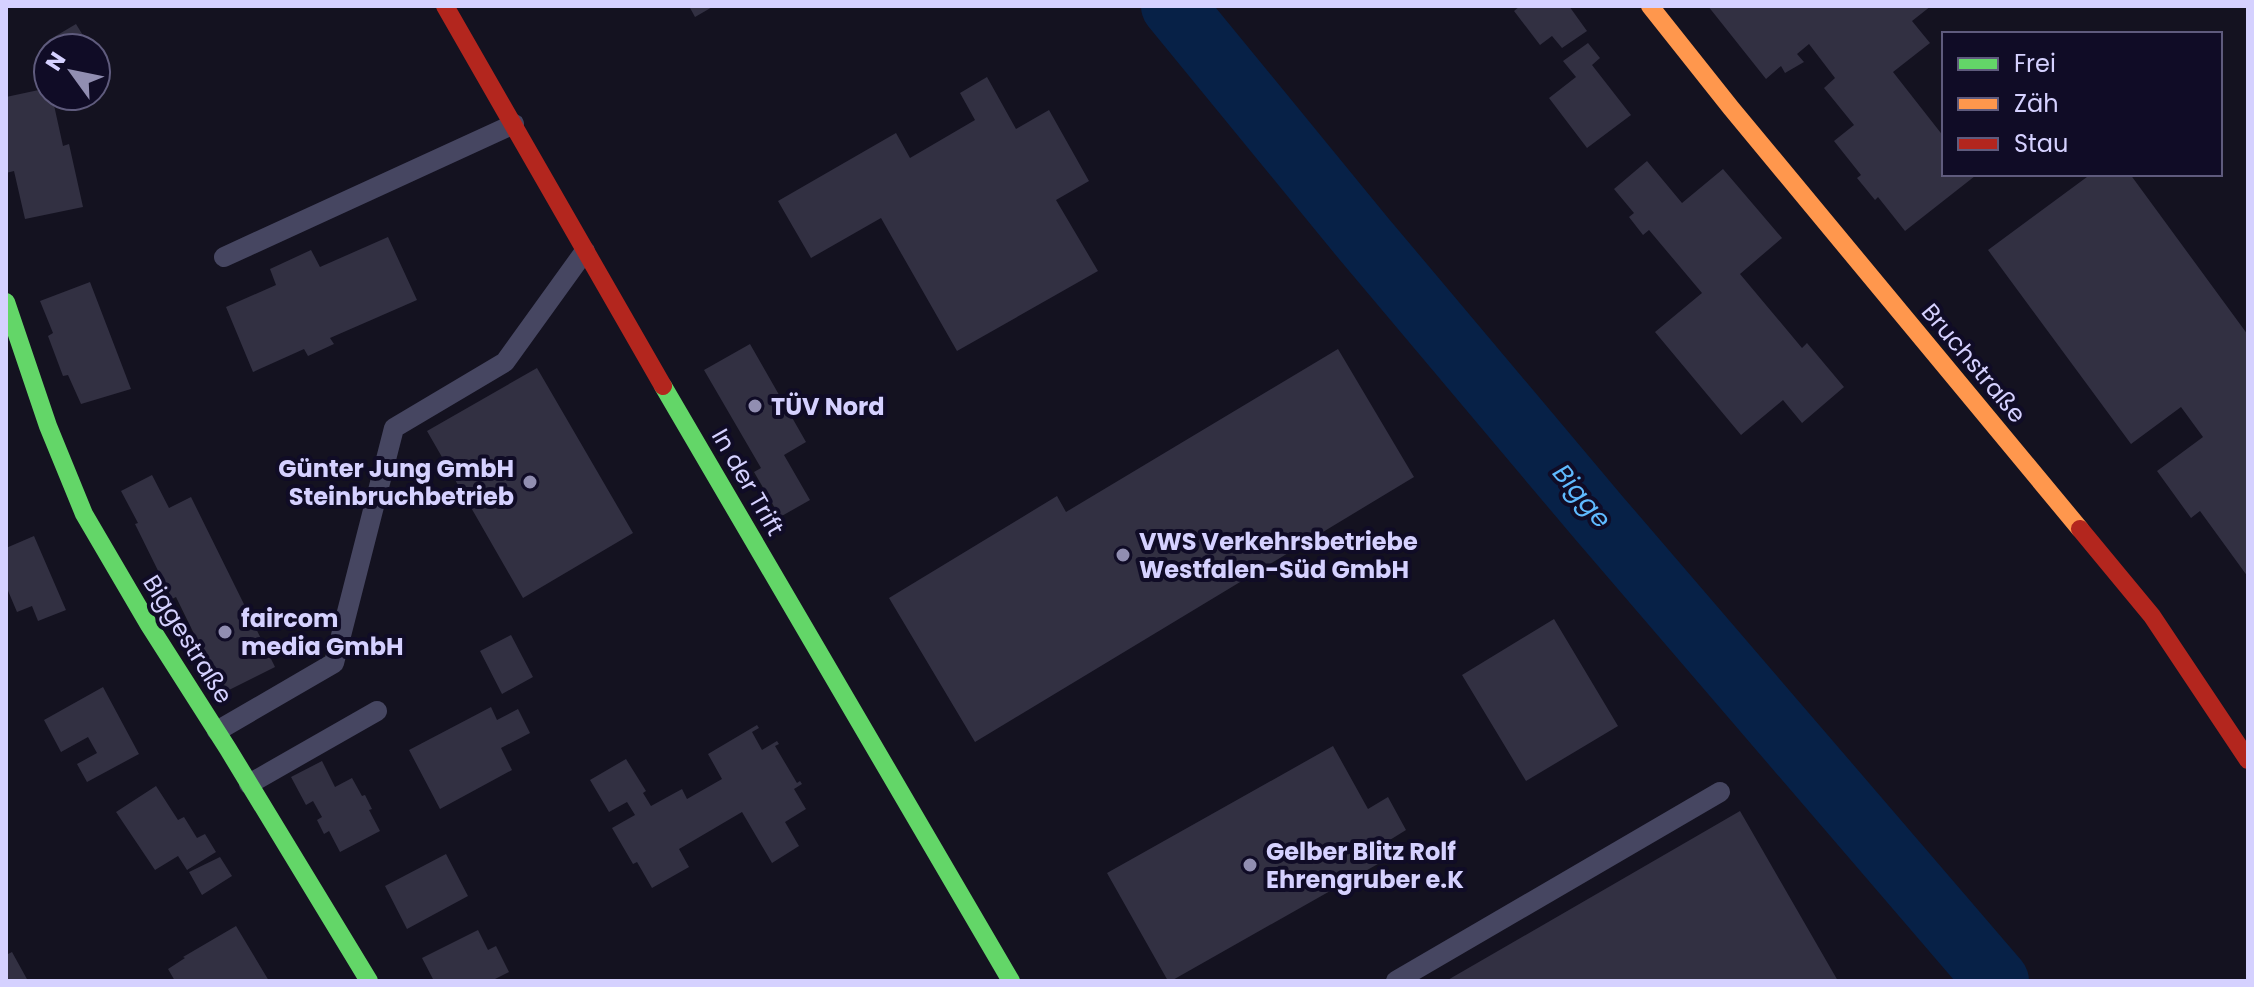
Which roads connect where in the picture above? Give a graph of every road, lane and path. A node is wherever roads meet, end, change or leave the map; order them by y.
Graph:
1 (445, 6) edge
2 (1650, 6) edge
3 (514, 124) junction
4 (585, 251) junction
5 (224, 257) dead end
6 (6, 302) edge
7 (377, 711) dead end
8 (217, 731) junction
9 (2248, 760) edge
10 (249, 784) junction
11 (1720, 792) dead end
12 (369, 981) edge
13 (1011, 981) edge
14 (1396, 981) edge

1 - 3 street, In der Trift
2 - 9 street, Bruchstraße
3 - 4 street, In der Trift
3 - 5 lane
4 - 8 lane
4 - 13 street, In der Trift
6 - 8 street, Biggestraße
7 - 10 lane
8 - 10 street, Biggestraße
10 - 12 street, Biggestraße
11 - 14 lane

